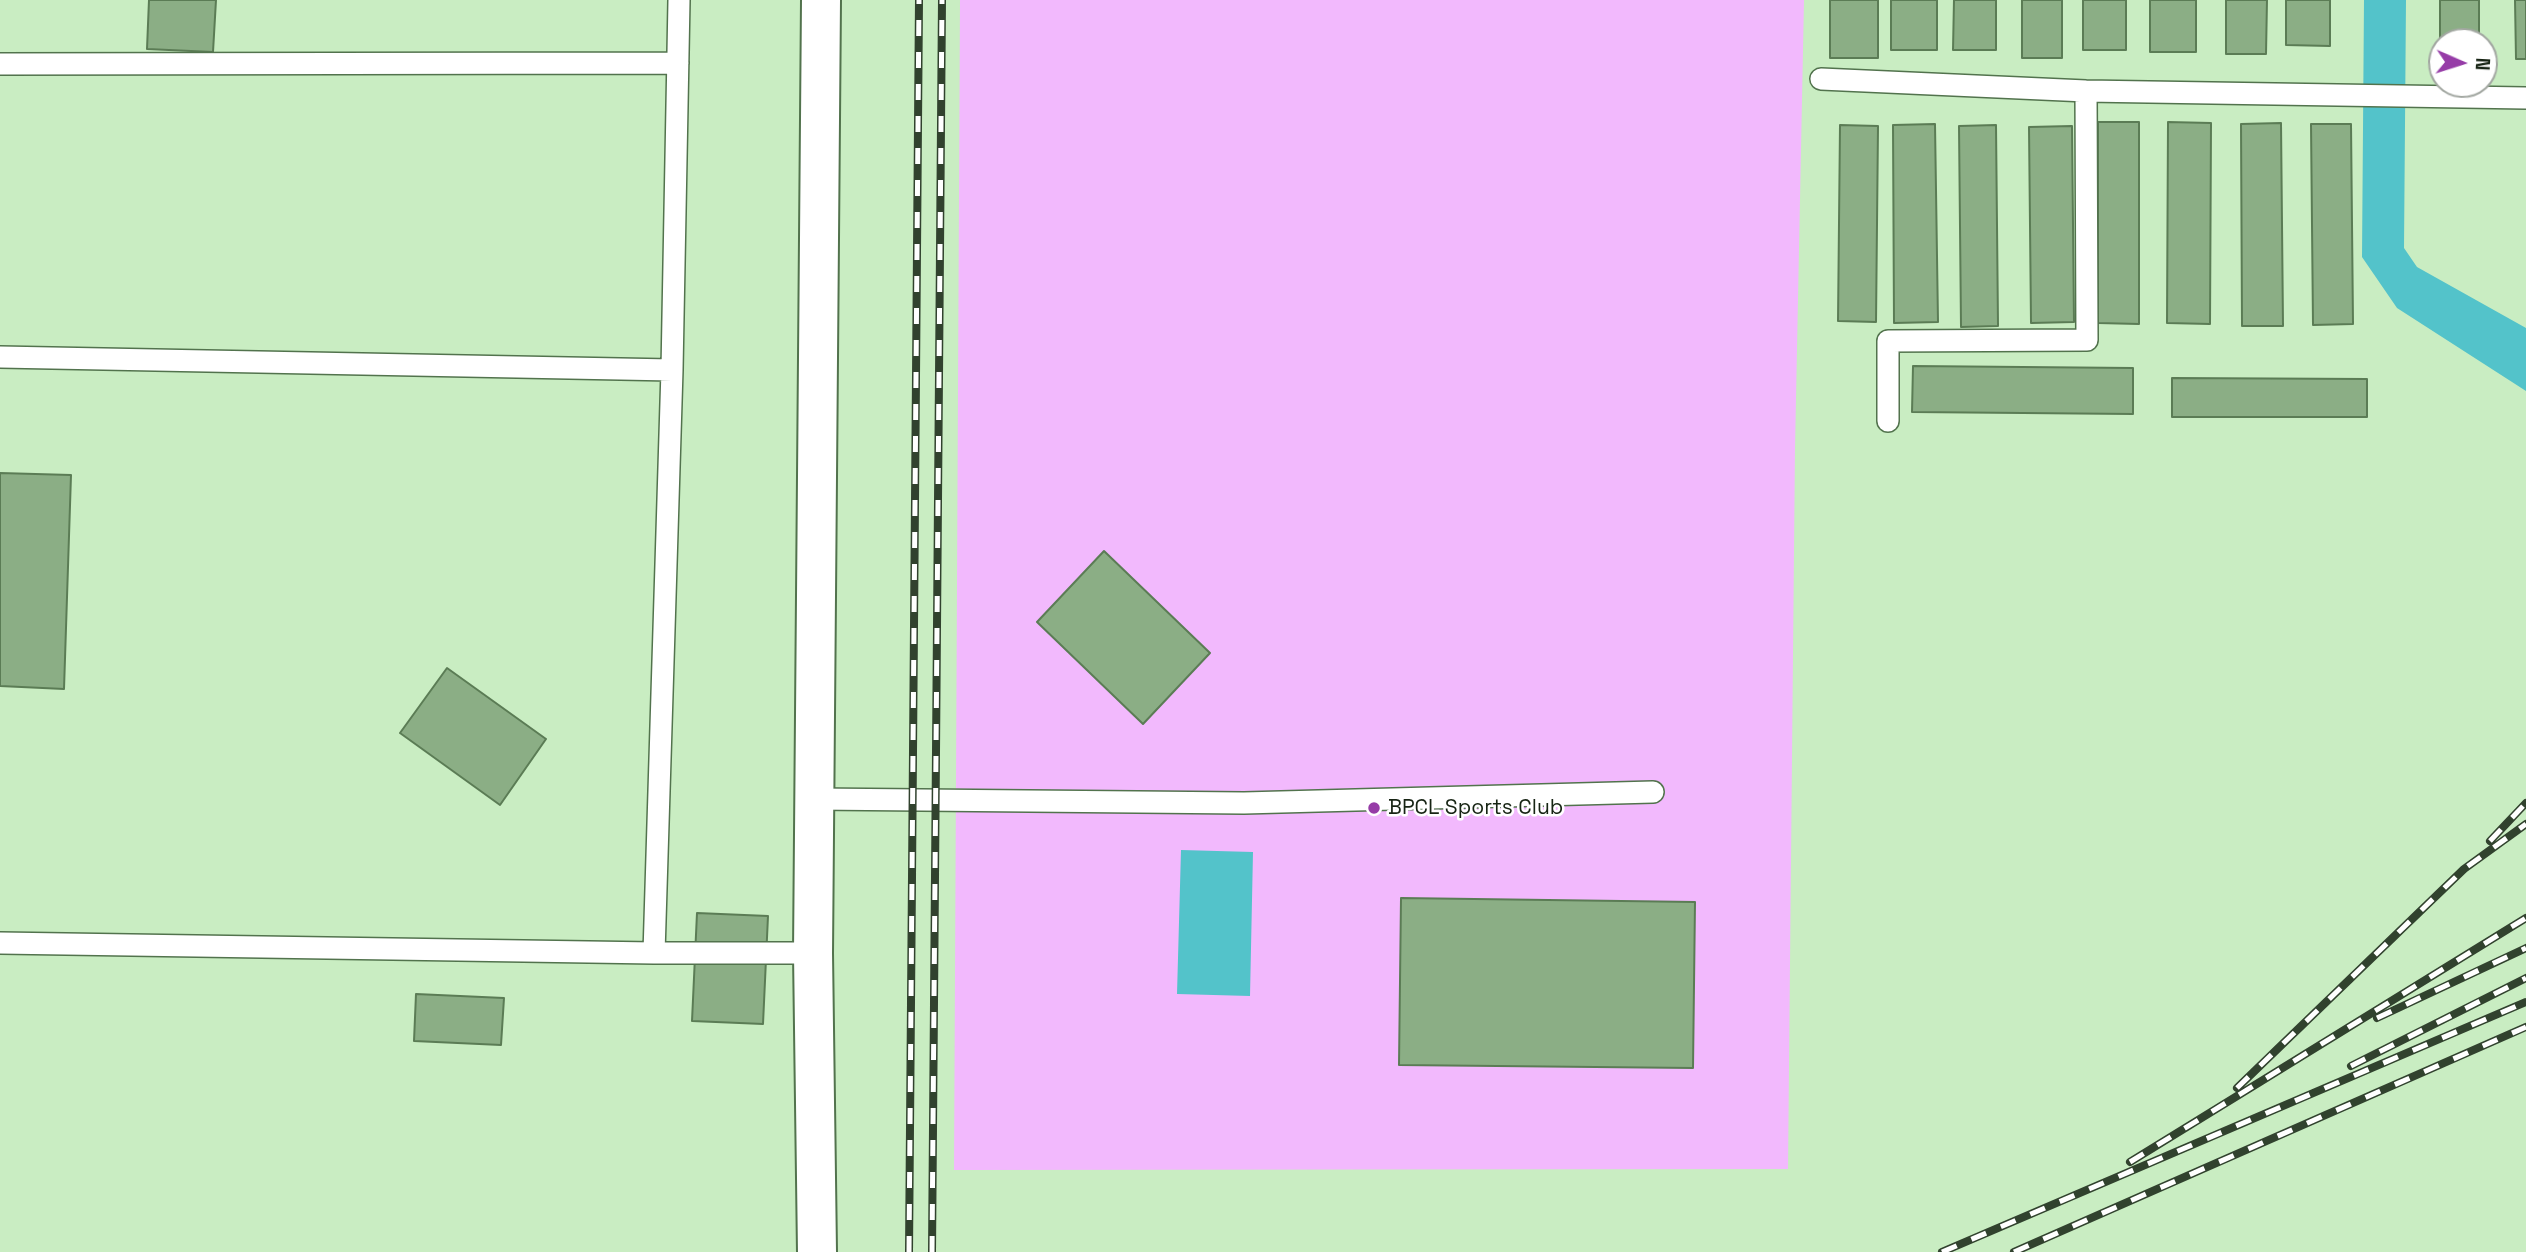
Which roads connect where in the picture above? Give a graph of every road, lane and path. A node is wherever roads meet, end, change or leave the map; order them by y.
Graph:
1 (680, 0) edge
2 (821, 0) edge
3 (678, 62) junction
4 (0, 64) edge
5 (1821, 79) dead end
6 (2086, 91) junction
7 (2526, 98) edge
8 (0, 357) edge
9 (672, 370) junction
10 (1888, 421) dead end
11 (1653, 792) dead end
12 (814, 799) junction
13 (0, 943) edge
14 (654, 953) junction
15 (813, 953) junction
16 (817, 1252) edge

1 - 3 lane
2 - 12 main road
3 - 4 lane
3 - 9 lane
5 - 6 lane
6 - 7 lane
6 - 10 lane
8 - 9 lane
9 - 14 lane
11 - 12 lane
12 - 15 main road
13 - 14 lane
14 - 15 lane
15 - 16 main road

